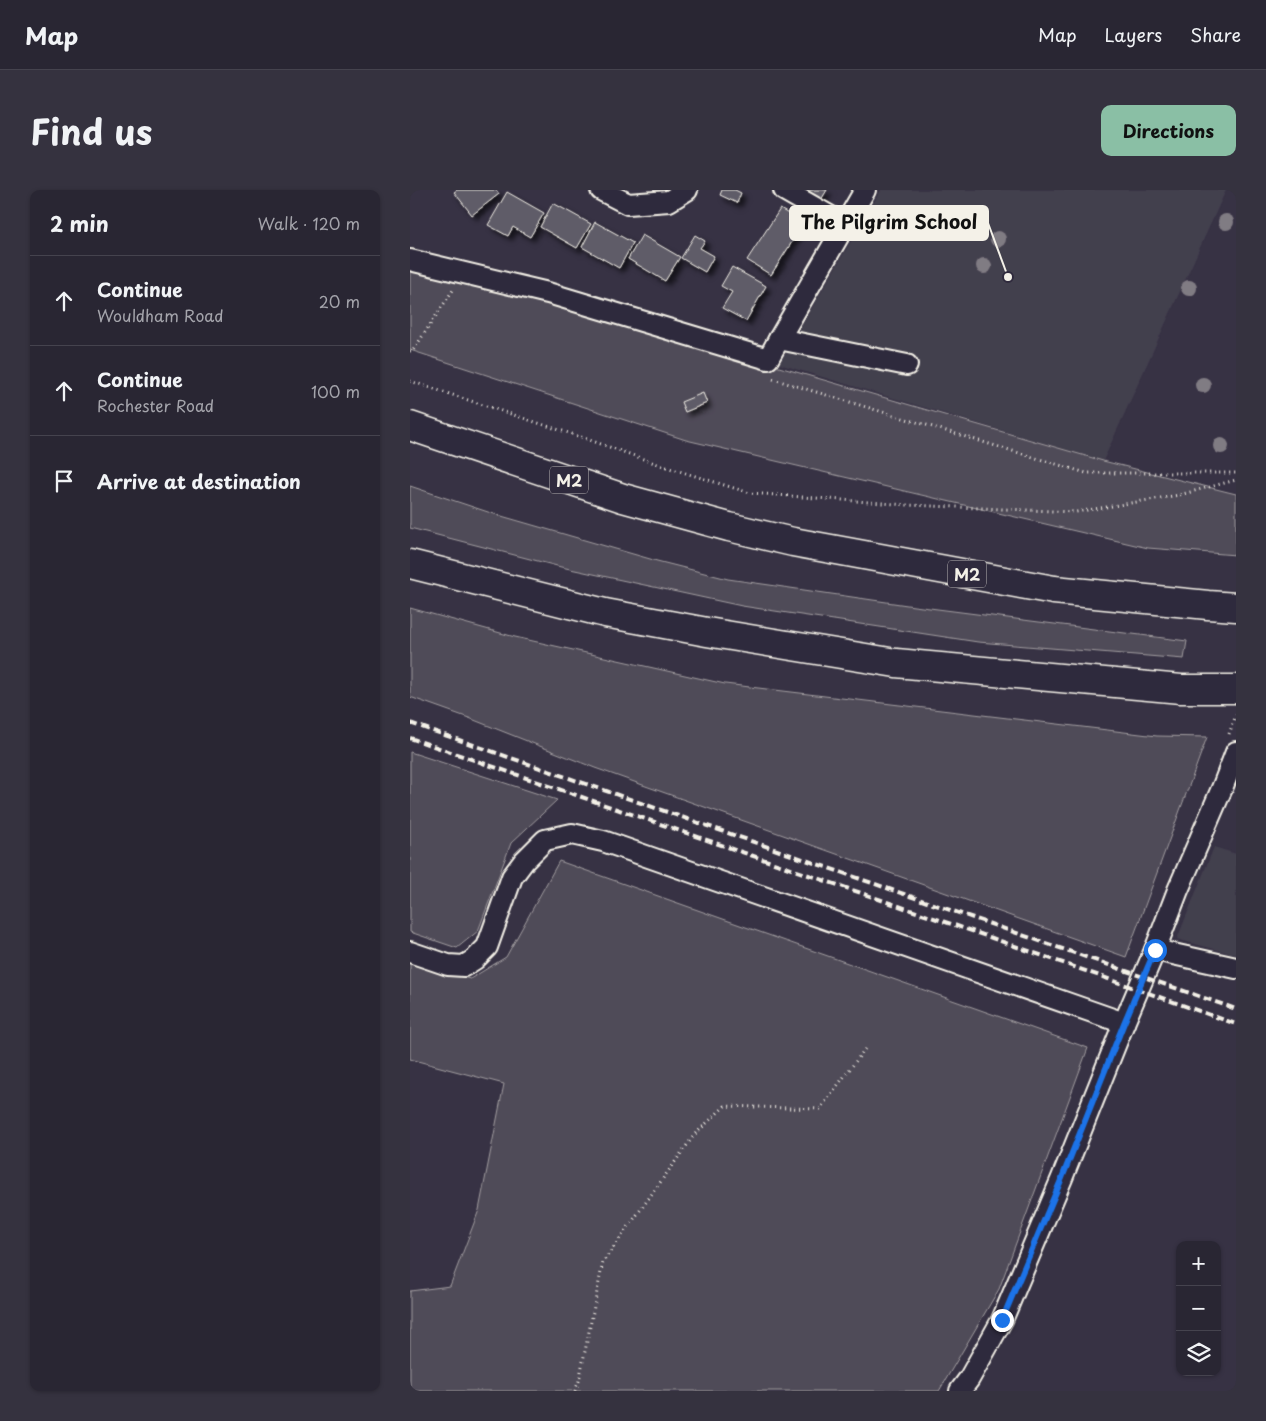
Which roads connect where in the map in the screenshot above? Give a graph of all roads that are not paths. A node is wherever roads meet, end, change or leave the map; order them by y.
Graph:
1 (601, 190) edge
2 (688, 190) edge
3 (784, 190) edge
4 (865, 190) edge
5 (845, 224) junction
6 (410, 260) edge
7 (778, 339) junction
8 (907, 365) dead end
9 (410, 426) edge
10 (410, 564) edge
11 (1236, 607) edge
12 (1236, 689) edge
13 (1236, 752) edge
14 (1230, 789) edge
15 (1155, 950) junction
16 (410, 952) edge
17 (1236, 968) edge
18 (1124, 1023) junction
19 (960, 1391) edge

1 - 2 street
3 - 5 street
4 - 5 street
5 - 7 street
6 - 7 street
7 - 8 street
9 - 11 highway, M2
10 - 12 highway
13 - 14 street
14 - 15 street
15 - 17 street
15 - 18 street
16 - 18 street
18 - 19 street

